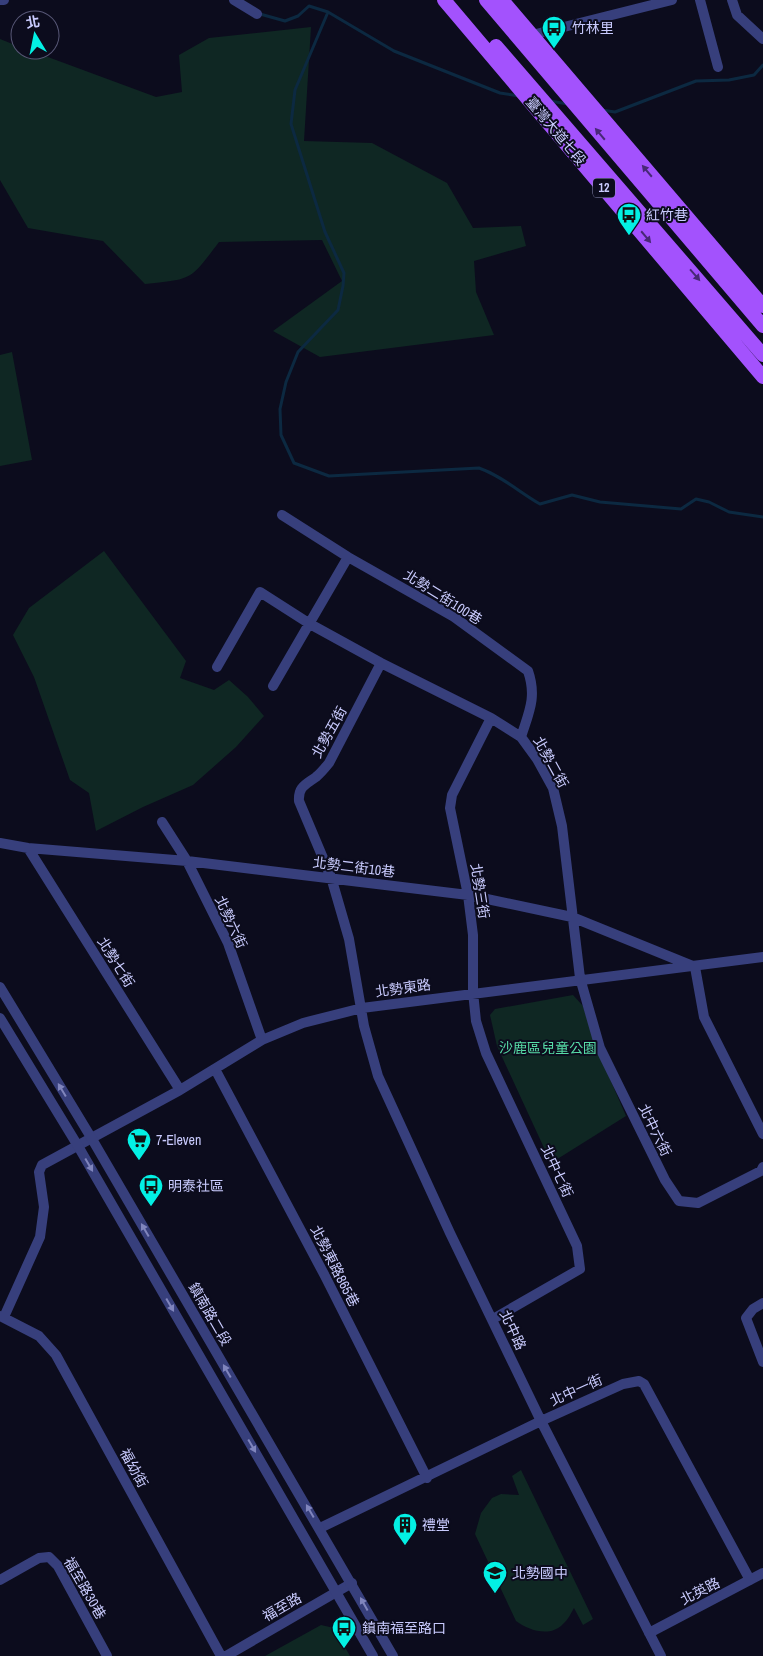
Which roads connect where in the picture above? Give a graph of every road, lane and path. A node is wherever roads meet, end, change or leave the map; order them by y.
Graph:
1 (0, 0) edge
2 (4, 0) edge
3 (234, 0) edge
4 (444, 0) edge
5 (456, 0) edge
6 (486, 0) edge
7 (496, 0) edge
8 (502, 0) edge
9 (672, 0) edge
10 (700, 0) edge
11 (732, 0) edge
12 (257, 14) dead end
13 (532, 35) junction
14 (763, 39) edge
15 (718, 67) dead end
16 (566, 94) junction
17 (763, 306) edge
18 (763, 326) edge
19 (763, 355) edge
20 (763, 376) edge
21 (282, 515) dead end
22 (348, 556) junction
23 (310, 624) junction
24 (381, 663) junction
25 (218, 667) dead end
26 (273, 686) dead end
27 (491, 718) junction
28 (521, 737) junction
29 (162, 822) dead end
30 (0, 843) edge
31 (28, 848) junction
32 (186, 861) junction
33 (330, 877) junction
34 (468, 895) junction
35 (572, 917) junction
36 (763, 957) edge
37 (695, 967) junction
38 (580, 978) junction
39 (0, 987) edge
40 (473, 992) junction
41 (362, 1008) junction
42 (0, 1018) edge
43 (262, 1040) junction
44 (215, 1069) junction
45 (180, 1090) junction
46 (763, 1134) edge
47 (92, 1139) junction
48 (78, 1146) junction
49 (763, 1167) edge
50 (763, 1304) edge
51 (2, 1316) edge
52 (493, 1318) junction
53 (763, 1362) edge
54 (541, 1421) junction
55 (427, 1478) junction
56 (320, 1528) junction
57 (763, 1574) edge
58 (0, 1580) edge
59 (750, 1580) junction
60 (352, 1583) junction
61 (336, 1592) junction
62 (649, 1633) junction
63 (107, 1656) edge
64 (221, 1656) edge
65 (226, 1656) edge
66 (373, 1656) edge
67 (393, 1656) edge
68 (661, 1656) edge

1 - 2 street
3 - 12 street
4 -> 20 main road, 臺灣大道七段 / 12
5 -> 19 main road, 臺灣大道七段 / 12
6 - 16 main road, 12
7 - 16 main road, 12
8 - 13 main road
9 - 13 street
10 - 15 street
11 - 14 street
17 -> 13 main road
18 -> 16 main road, 12
21 - 22 street, 北勢二街100巷
22 - 23 street
22 - 28 street, 北勢二街100巷
23 - 24 street, 北勢二街
23 - 25 street, 北勢二街
23 - 26 street
24 - 27 street, 北勢二街
24 - 33 street, 北勢五街
27 - 28 street, 北勢二街
27 - 34 street, 北勢三街
28 - 35 street, 北勢二街
29 - 32 street, 北勢六街
30 - 31 street, 北勢二街10巷
31 - 32 street, 北勢二街10巷
31 - 45 street, 北勢七街
32 - 33 street, 北勢二街10巷
32 - 43 street, 北勢六街
33 - 34 street, 北勢二街10巷
33 - 41 street, 北勢五街
34 - 35 street, 北勢二街10巷
34 - 40 street, 北勢三街
35 - 37 street, 北勢二街10巷
35 - 38 street, 北勢二街
36 - 37 street, 北勢東路
37 - 38 street, 北勢東路
37 - 46 street
38 - 40 street, 北勢東路
38 - 49 street, 北中六街
47 -> 39 street, 鎮南路二段
40 - 41 street, 北勢東路
40 - 52 street, 北中七街
41 - 43 street, 北勢東路
41 - 52 street, 北中路
42 - 48 street
43 - 44 street, 北勢東路
44 - 45 street, 北勢東路
44 - 55 street, 北勢東路865巷
45 - 47 street, 北勢東路
47 - 48 street, 北勢東路
56 -> 47 street, 鎮南路二段
48 - 51 street, 北勢東路
48 -> 61 street
50 - 53 street
51 - 64 street, 福幼街
52 - 54 street, 北中路
54 - 55 street, 北中一街
54 - 59 street, 北中一街
54 - 62 street, 北中路
55 - 56 street, 北中一街
56 - 60 street, 鎮南路二段
57 - 59 street, 北英路
58 - 63 street, 福至路30巷
59 - 62 street, 北英路
60 - 61 street, 福至路
67 -> 60 street, 鎮南路二段
61 - 65 street, 福至路
61 - 66 street
62 - 68 street, 北中路

